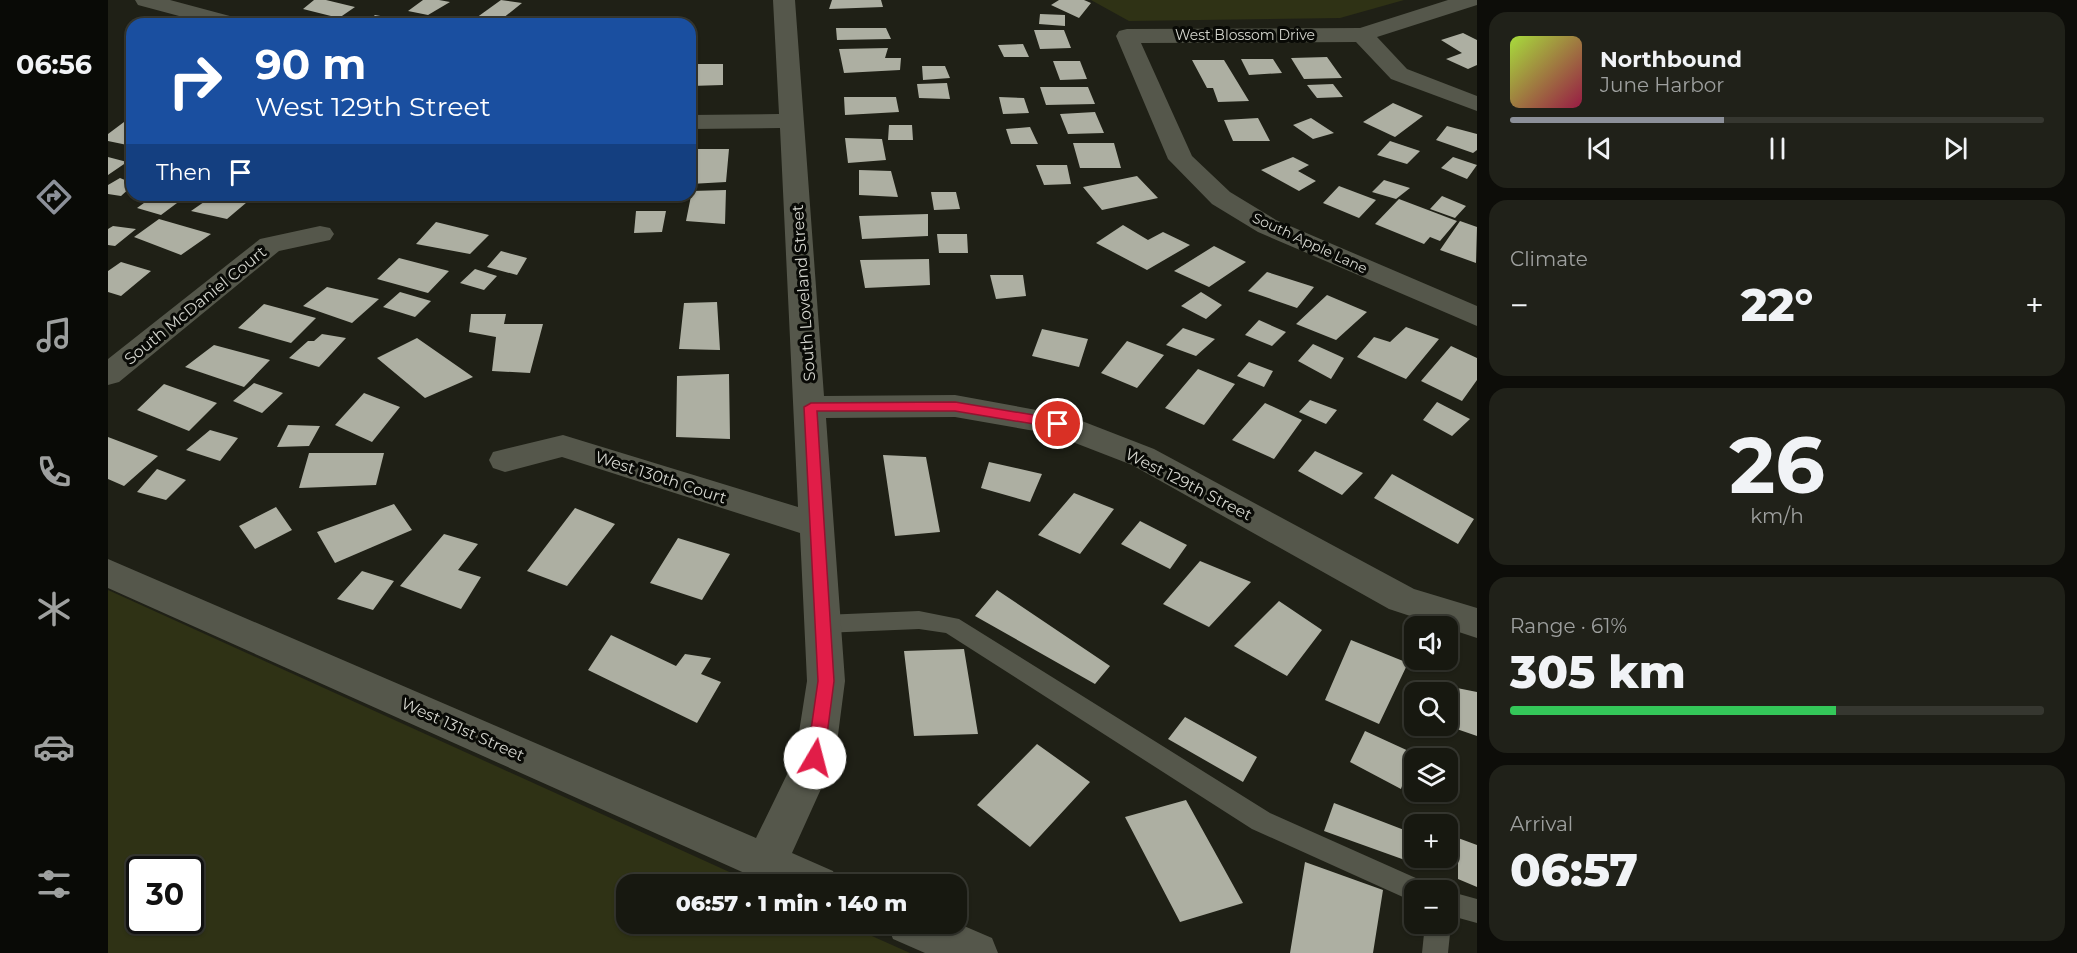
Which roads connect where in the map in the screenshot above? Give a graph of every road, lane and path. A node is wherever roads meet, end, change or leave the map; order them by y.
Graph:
1 (146, 0) edge
2 (784, 0) edge
3 (1470, 0) edge
4 (211, 18) edge
5 (1362, 35) junction
6 (1127, 36) joint
7 (1477, 104) edge
8 (791, 121) junction
9 (696, 122) edge
10 (320, 234) dead end
11 (1477, 317) edge
12 (108, 375) edge
13 (811, 407) junction
14 (505, 460) dead end
15 (817, 526) junction
16 (108, 573) edge
17 (1477, 623) edge
18 (823, 624) junction
19 (766, 862) junction
20 (793, 874) edge
21 (1404, 885) edge
22 (1458, 906) edge
23 (1477, 911) edge
24 (932, 934) edge
25 (1437, 934) edge
26 (976, 953) edge
27 (1435, 953) edge

1 - 4 street
2 - 8 street, South Loveland Street
3 - 5 street, West Blossom Drive
5 - 6 street, West Blossom Drive
5 - 7 street
6 - 11 street, South Apple Lane
8 - 9 street
8 - 13 street, South Loveland Street
10 - 12 street, South McDaniel Court
13 - 15 street, South Loveland Street
13 - 17 street, West 129th Street
14 - 15 street, West 130th Court
15 - 18 street, South Loveland Street
16 - 19 street, West 131st Street
18 - 19 street, South Loveland Street
18 - 21 lane
19 - 20 street, West 131st Street
22 - 23 lane
24 - 26 street
25 - 27 lane

